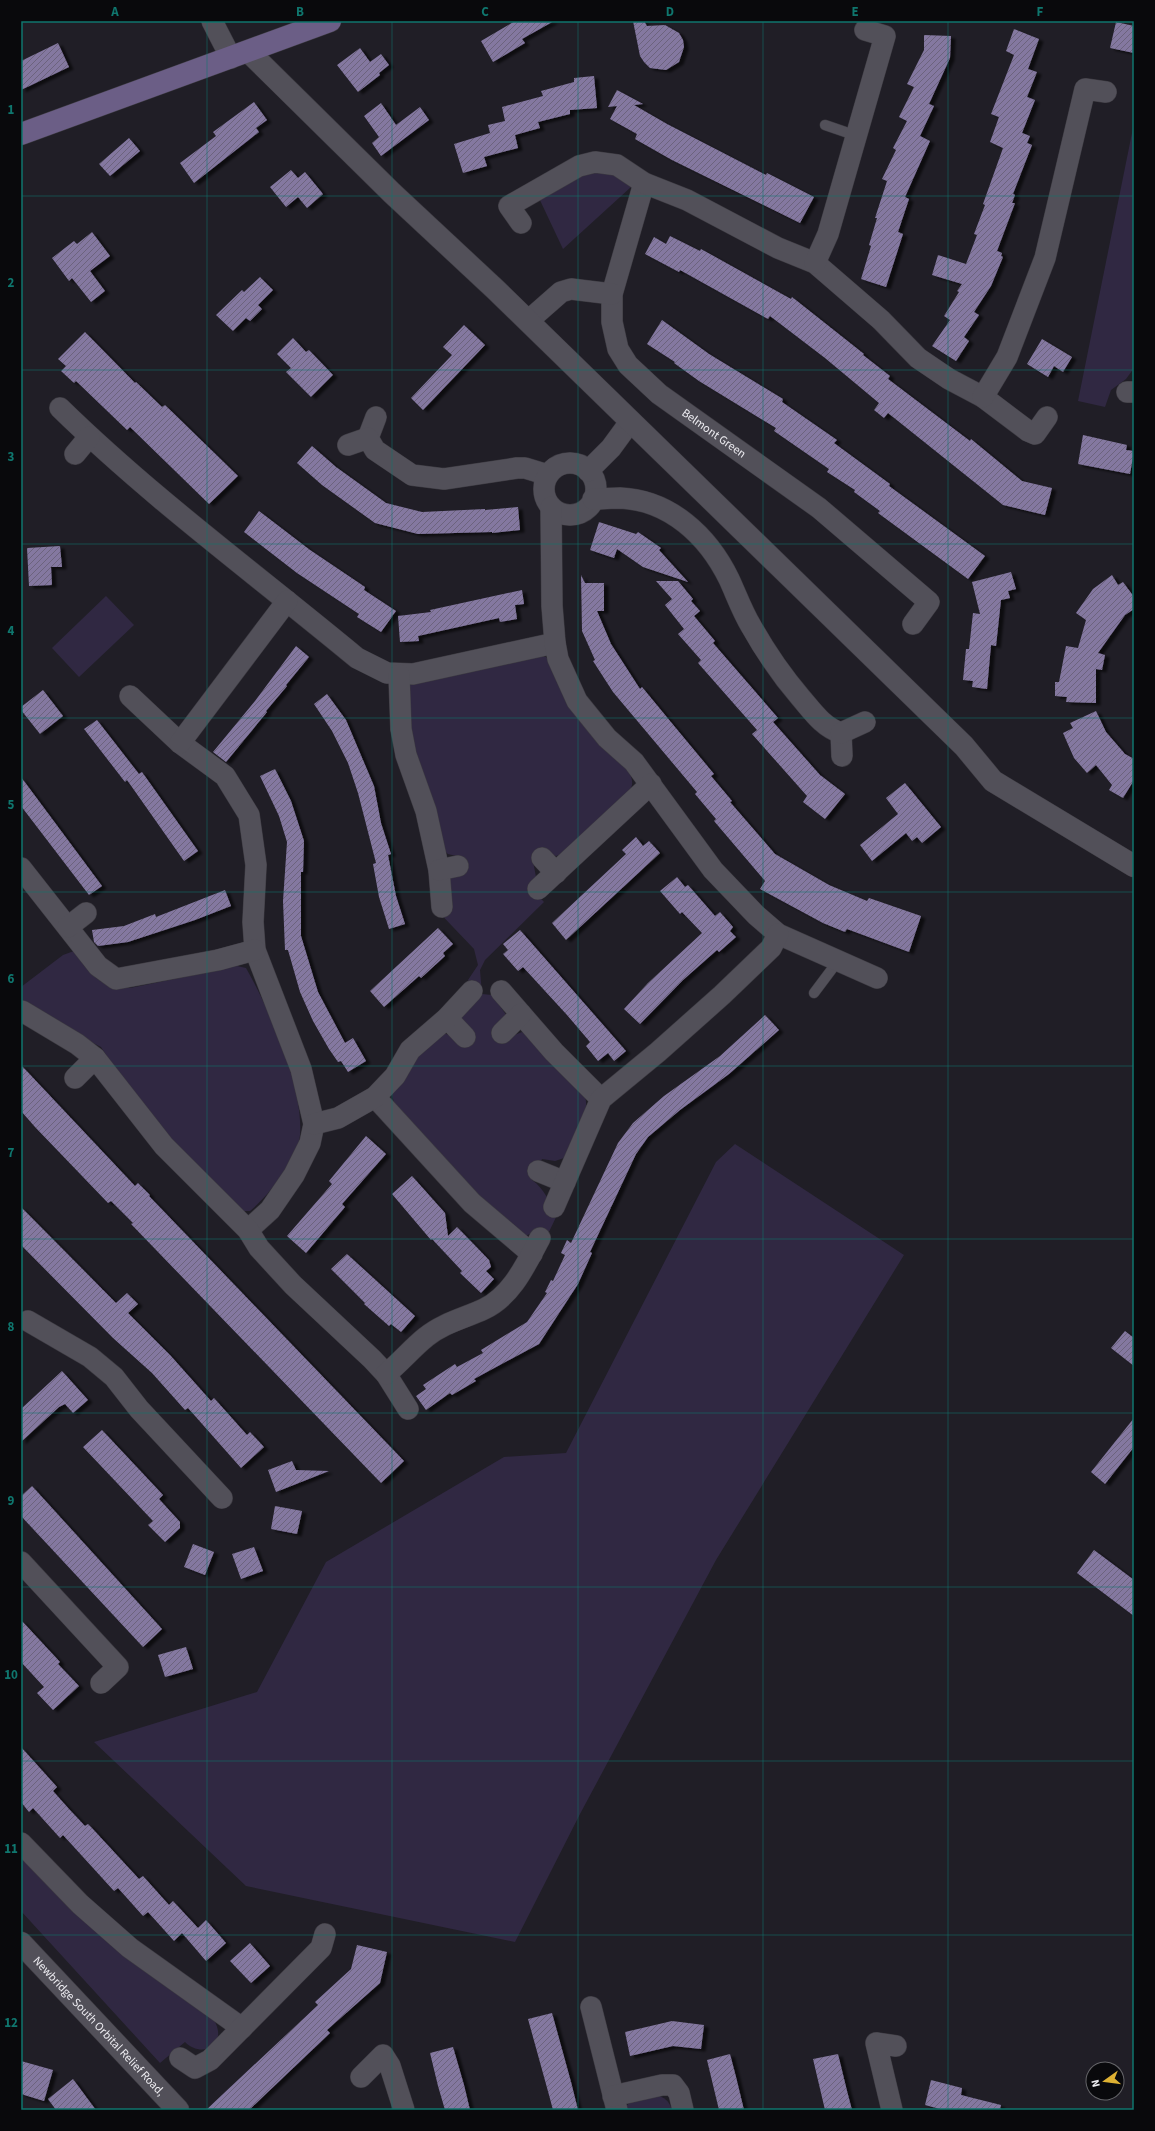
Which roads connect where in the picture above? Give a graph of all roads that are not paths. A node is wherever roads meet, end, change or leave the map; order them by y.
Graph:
1 (212, 21) edge
2 (330, 21) edge
3 (865, 30) dead end
4 (240, 55) junction
5 (1106, 92) dead end
6 (826, 125) dead end
7 (21, 134) edge
8 (857, 136) junction
9 (644, 182) junction
10 (522, 223) dead end
11 (815, 263) junction
12 (612, 294) junction
13 (528, 321) junction
14 (983, 397) junction
15 (60, 408) dead end
16 (376, 417) dead end
17 (1047, 417) dead end
18 (630, 422) junction
19 (89, 437) junction
20 (75, 454) dead end
21 (588, 471) junction
22 (548, 475) junction
23 (593, 499) junction
24 (551, 507) junction
25 (287, 601) junction
26 (913, 624) dead end
27 (555, 643) junction
28 (399, 675) junction
29 (130, 696) dead end
30 (865, 722) dead end
31 (841, 733) junction
32 (180, 742) junction
33 (842, 756) dead end
34 (651, 784) junction
35 (1134, 866) edge
36 (21, 868) edge
37 (538, 889) dead end
38 (442, 907) dead end
39 (86, 913) dead end
40 (68, 927) junction
41 (778, 934) junction
42 (254, 950) junction
43 (838, 960) junction
44 (877, 978) dead end
45 (472, 991) dead end
46 (501, 991) dead end
47 (814, 993) dead end
48 (22, 1011) edge
49 (521, 1014) junction
50 (447, 1018) junction
51 (502, 1033) dead end
52 (465, 1037) dead end
53 (95, 1058) junction
54 (75, 1078) dead end
55 (374, 1097) junction
56 (601, 1099) junction
57 (314, 1124) junction
58 (538, 1171) dead end
59 (565, 1182) junction
60 (554, 1207) dead end
61 (248, 1230) junction
62 (23, 1323) edge
63 (386, 1374) junction
64 (408, 1409) dead end
65 (222, 1498) dead end
66 (21, 1562) edge
67 (101, 1683) dead end
68 (21, 1843) edge
69 (325, 1934) dead end
70 (21, 1943) edge
71 (591, 2007) dead end
72 (242, 2028) junction
73 (896, 2046) dead end
74 (180, 2058) dead end
75 (361, 2077) dead end
76 (615, 2103) edge
77 (178, 2110) edge
78 (404, 2110) edge
79 (683, 2110) edge
80 (892, 2110) edge

1 - 4 street
2 - 4 main road
3 - 8 street
4 - 7 main road
4 - 13 street
5 - 14 street
6 - 8 lane
8 - 11 street
9 - 10 street
9 - 11 street
9 - 12 street, Belmont Green
11 - 14 street
12 - 13 street
12 - 26 street, Belmont Green
13 - 18 street
14 - 17 street
15 - 19 street
16 - 22 street
18 - 21 street
18 - 35 street
19 - 20 street
19 - 25 street
21 - 22 street
21 - 23 street
22 - 24 street
23 - 24 street
23 - 31 street
24 - 27 street
25 - 28 street
25 - 32 street
27 - 28 street
27 - 34 street
28 - 38 street
29 - 32 street
30 - 31 street
31 - 33 street
32 - 42 street
34 - 37 street
34 - 41 street
36 - 40 street
39 - 40 street
40 - 42 street
41 - 43 street
41 - 56 street
42 - 57 street
43 - 44 street
43 - 47 lane
45 - 50 street
46 - 49 street
48 - 53 street
49 - 51 street
49 - 56 street
50 - 52 street
50 - 55 street
53 - 54 street
53 - 61 street
55 - 57 street
55 - 63 street
56 - 59 street
57 - 61 street
58 - 59 street
59 - 60 street
61 - 63 street
62 - 65 street
63 - 64 street
66 - 67 street
68 - 72 street
69 - 72 street
70 - 77 street, Newbridge South Orbital Relief Road,
71 - 76 street
72 - 74 street
73 - 80 street
75 - 78 street
76 - 79 street

